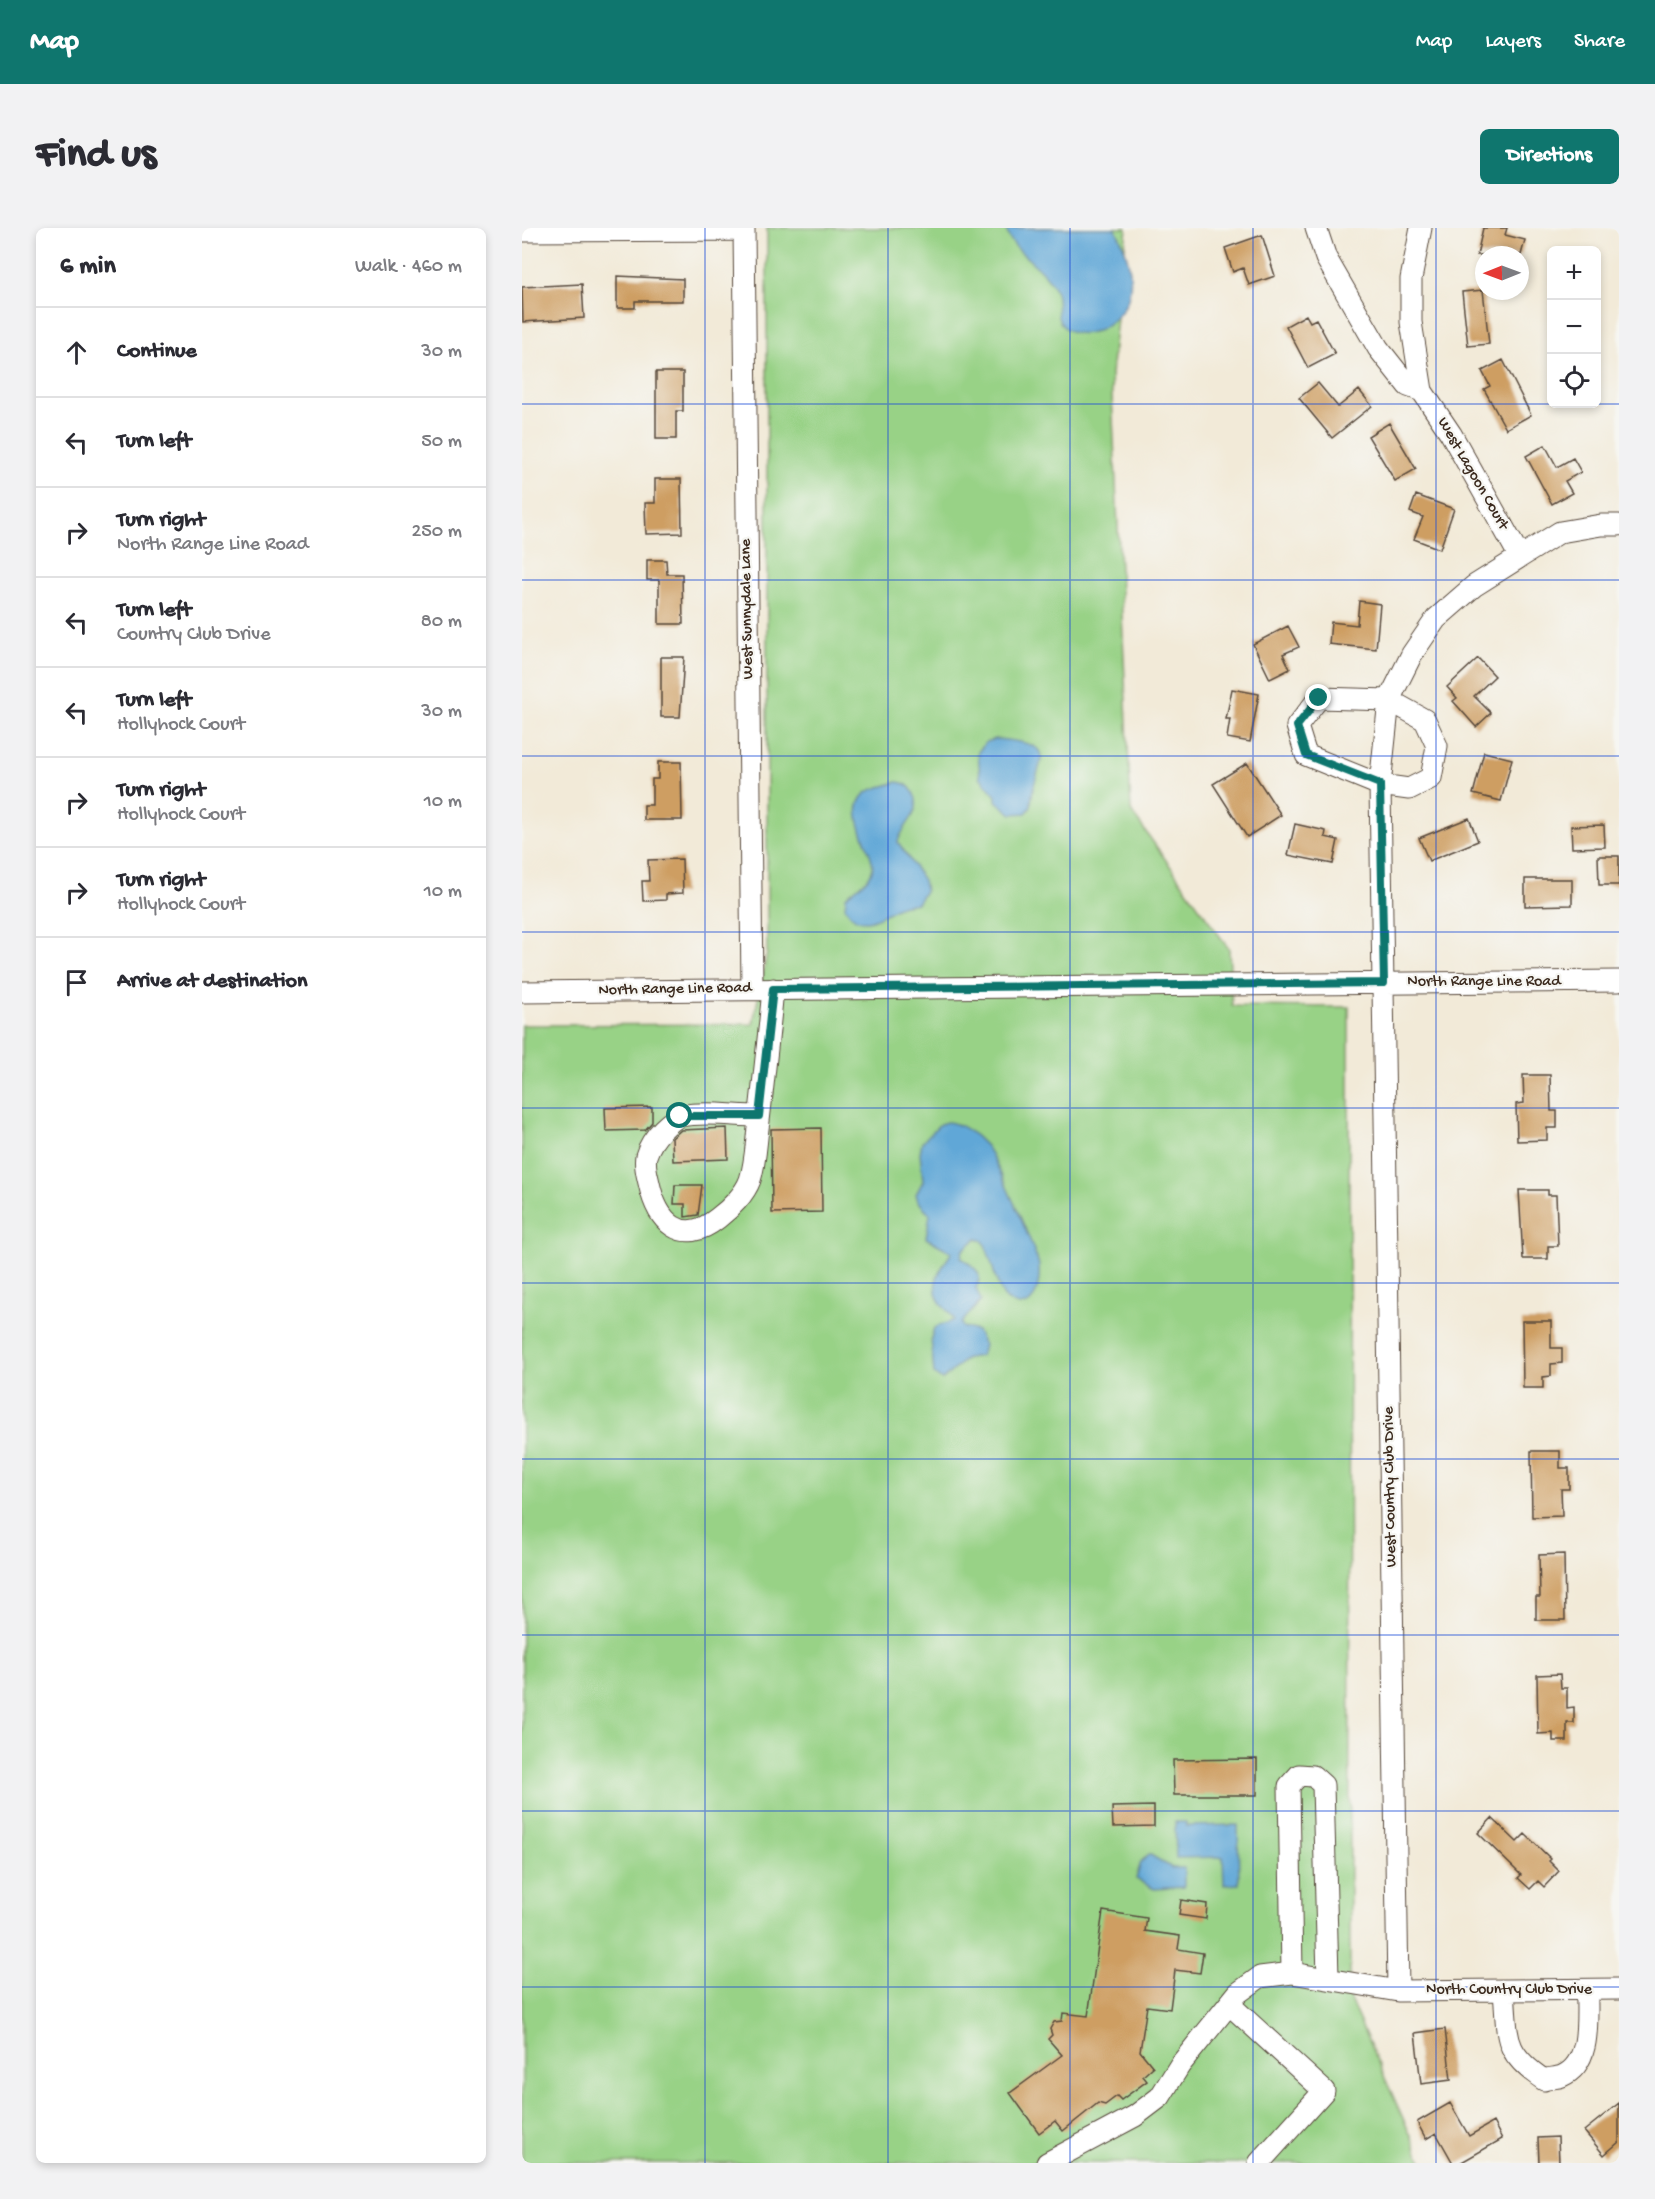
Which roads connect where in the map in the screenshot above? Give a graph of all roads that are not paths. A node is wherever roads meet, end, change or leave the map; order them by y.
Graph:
1 (1316, 228) edge
2 (1421, 228) edge
3 (744, 229) edge
4 (522, 231) edge
5 (1422, 391) junction
6 (1619, 525) edge
7 (1520, 557) junction
8 (1389, 700) junction
9 (1380, 784) junction
10 (1619, 981) edge
11 (1384, 983) junction
12 (752, 989) junction
13 (773, 989) junction
14 (522, 992) edge
15 (759, 1116) junction
16 (1292, 1973) junction
17 (1328, 1978) junction
18 (1587, 1989) junction
19 (1619, 1989) edge
20 (1398, 1991) junction
21 (1504, 1991) junction
22 (1229, 2004) junction
23 (1047, 2163) edge
24 (1259, 2163) edge

1 - 5 street, West Lagoon Court
2 - 5 street, West Lagoon Court
3 - 4 street
3 - 12 street, West Sunnydale Lane
5 - 7 street, West Lagoon Court
6 - 7 street
7 - 8 street
8 - 9 street, West Country Club Drive
8 - 9 street
8 - 9 street
9 - 11 street, West Country Club Drive
10 - 11 street, North Range Line Road
11 - 13 street, North Range Line Road
11 - 20 street, West Country Club Drive
12 - 13 street, North Range Line Road
12 - 14 street, North Range Line Road
13 - 15 street
15 - 15 street
16 - 17 street, North Country Club Drive
16 - 17 street
16 - 22 street, North Country Club Drive
17 - 20 street, North Country Club Drive
18 - 19 street, North Country Club Drive
18 - 21 street, North Country Club Drive
18 - 21 street
20 - 21 street, North Country Club Drive
22 - 23 street, North Country Club Drive
22 - 24 street

